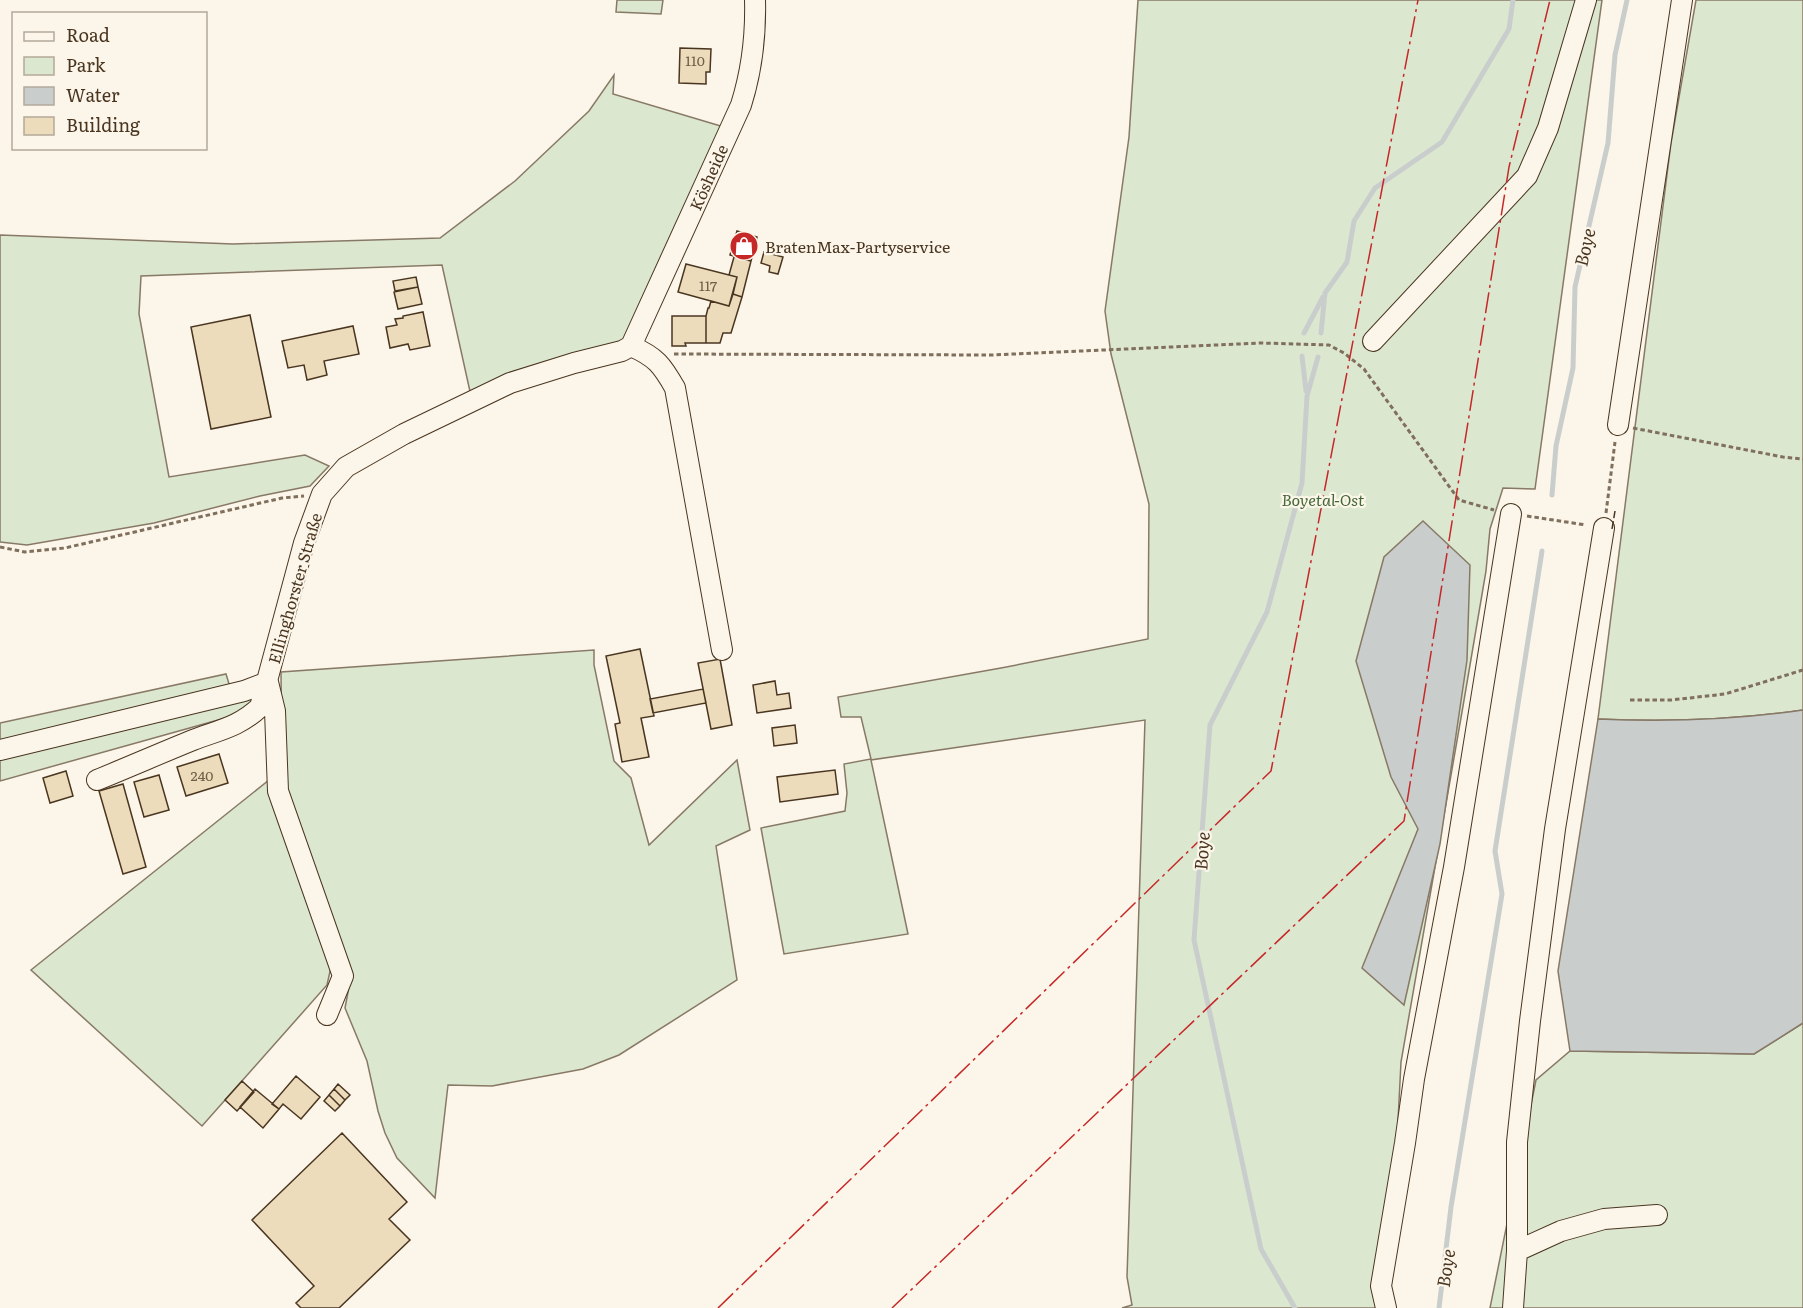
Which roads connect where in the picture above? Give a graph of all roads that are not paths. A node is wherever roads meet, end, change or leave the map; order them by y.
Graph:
1 (755, 0) edge
2 (1586, 0) edge
3 (1682, 0) edge
4 (1373, 342) dead end
5 (640, 350) junction
6 (1617, 425) road end
7 (1511, 514) road end
8 (1604, 528) road end
9 (722, 650) dead end
10 (268, 682) junction
11 (0, 750) edge
12 (97, 780) dead end
13 (327, 1014) dead end
14 (1657, 1215) dead end
15 (1517, 1251) junction
16 (1386, 1308) edge
17 (1513, 1308) edge

1 - 5 street, Kösheide
2 - 4 street
3 - 6 street
5 - 9 street
5 - 10 street, Ellinghorster Straße
7 - 16 street
8 - 15 street
10 - 11 street, Ellinghorster Straße
10 - 12 street
10 - 13 street
14 - 15 street
15 - 17 street

